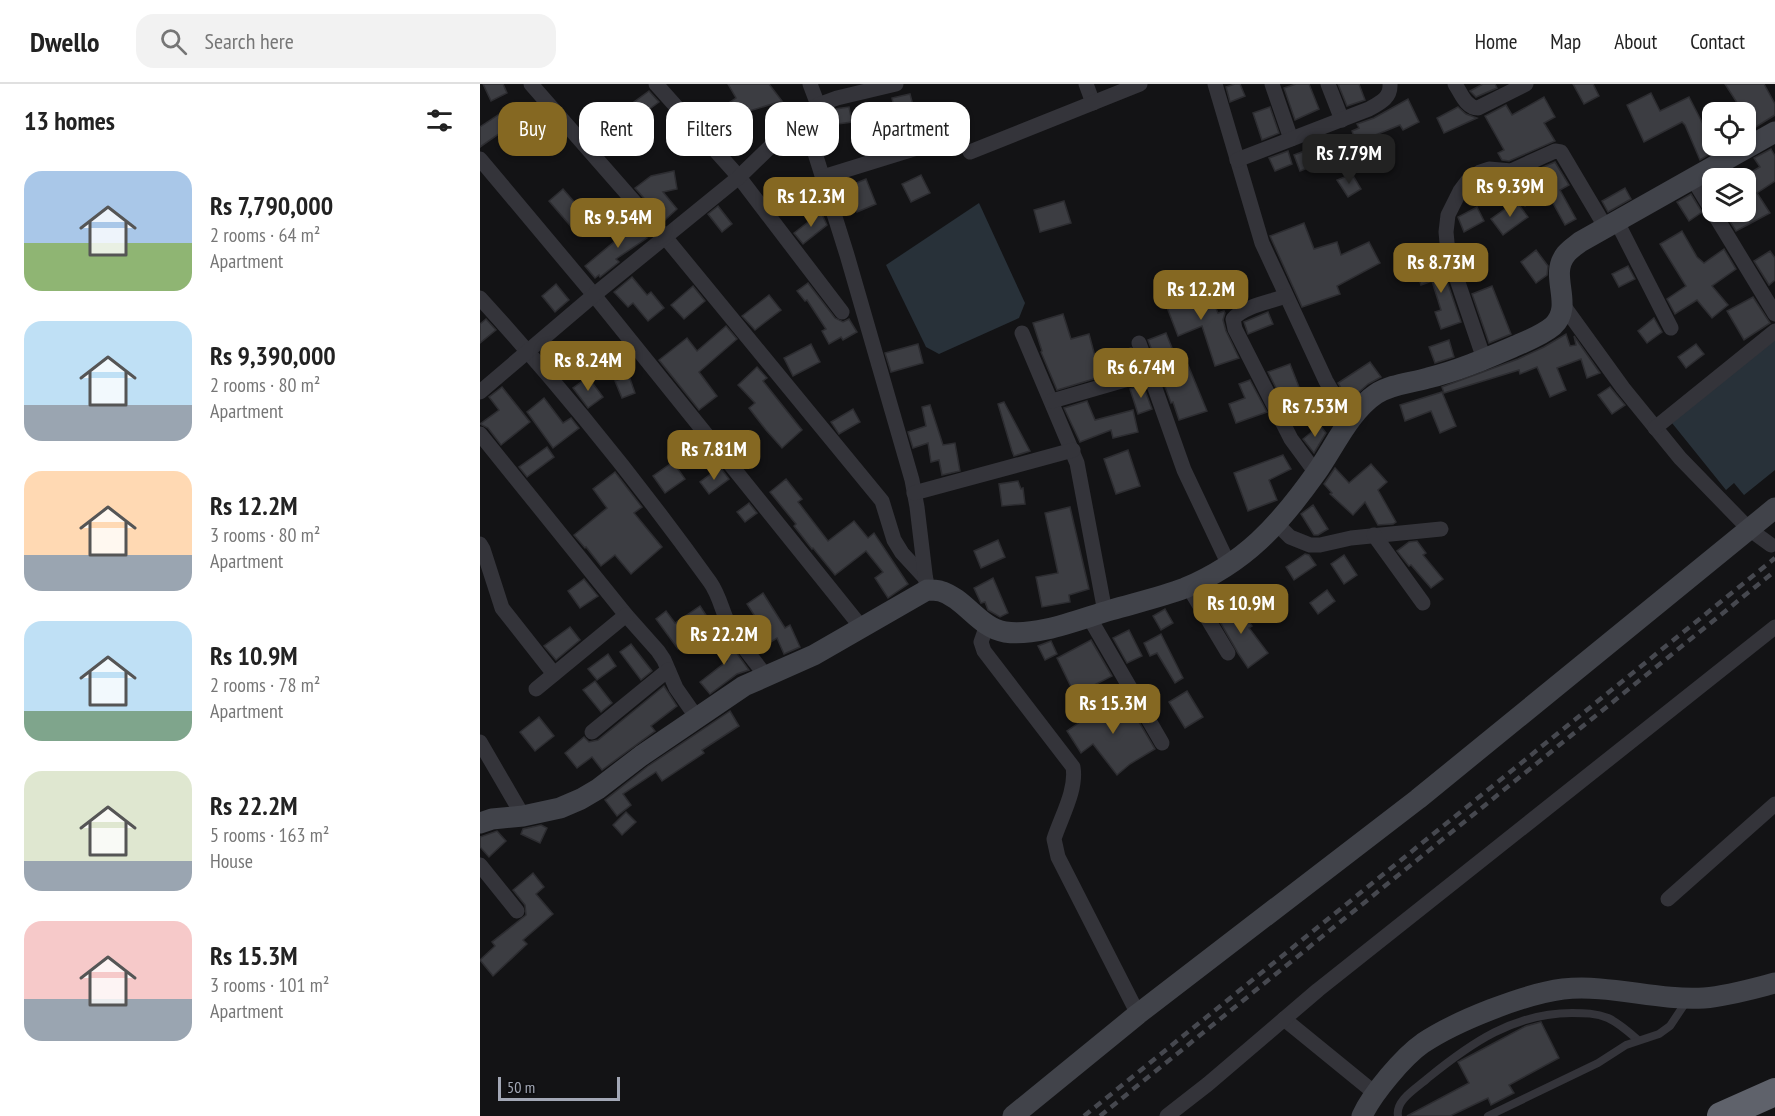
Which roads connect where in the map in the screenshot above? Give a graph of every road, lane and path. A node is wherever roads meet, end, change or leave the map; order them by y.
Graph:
1 (531, 84) edge
2 (656, 84) edge
3 (810, 84) edge
4 (896, 84) edge
5 (1086, 84) edge
6 (1140, 84) edge
7 (1215, 84) edge
8 (1272, 84) edge
9 (1328, 84) edge
10 (1390, 84) edge
11 (1455, 84) edge
12 (1526, 84) edge
13 (878, 86) edge
14 (817, 102) edge
15 (827, 102) edge
16 (1093, 103) junction
17 (1342, 120) junction
18 (1775, 132) edge
19 (1291, 139) junction
20 (765, 152) edge
21 (970, 152) dead end
22 (816, 156) edge
23 (891, 156) edge
24 (480, 159) edge
25 (1237, 160) junction
26 (739, 177) junction
27 (823, 177) junction
28 (1693, 179) junction
29 (1611, 225) junction
30 (665, 237) junction
31 (594, 295) junction
32 (1286, 296) junction
33 (480, 298) edge
34 (1563, 305) junction
35 (842, 312) dead end
36 (1775, 314) edge
37 (1671, 328) dead end
38 (1775, 331) edge
39 (1022, 333) dead end
40 (1139, 343) dead end
41 (529, 351) junction
42 (1484, 359) junction
43 (1149, 373) junction
44 (480, 392) edge
45 (1052, 401) junction
46 (1350, 423) junction
47 (1654, 428) junction
48 (480, 434) edge
49 (1073, 450) junction
50 (1316, 473) junction
51 (914, 493) junction
52 (1775, 508) edge
53 (1276, 524) junction
54 (1441, 529) dead end
55 (1749, 529) junction
56 (1374, 535) junction
57 (480, 544) edge
58 (1771, 545) dead end
59 (1228, 566) junction
60 (926, 584) junction
61 (1188, 586) junction
62 (1423, 603) dead end
63 (1097, 614) junction
64 (626, 615) junction
65 (987, 625) junction
66 (1775, 627) edge
67 (862, 628) junction
68 (1228, 653) dead end
69 (668, 670) junction
70 (554, 674) junction
71 (765, 675) junction
72 (536, 688) dead end
73 (697, 718) junction
74 (592, 732) dead end
75 (480, 742) edge
76 (1162, 743) dead end
77 (1775, 804) edge
78 (523, 816) junction
79 (484, 823) edge
80 (480, 865) edge
81 (1668, 899) dead end
82 (517, 911) dead end
83 (1775, 983) edge
84 (1688, 998) junction
85 (1138, 1014) junction
86 (1284, 1019) junction
87 (1638, 1040) junction
88 (1775, 1092) edge
89 (1376, 1094) junction
90 (1013, 1116) edge
91 (1167, 1116) edge
92 (1362, 1116) edge
93 (1398, 1116) edge
94 (1488, 1116) edge
95 (1721, 1116) edge

1 - 30 street
2 - 26 street
3 - 14 street
4 - 13 street
5 - 16 street
6 - 16 street
7 - 25 street
8 - 19 street
9 - 17 street
10 - 17 street
11 - 12 street
13 - 15 street
16 - 21 street
17 - 19 street
18 - 28 street
19 - 25 street
20 - 26 street
22 - 27 street
23 - 27 street
24 - 31 street
25 - 32 street
26 - 30 street
26 - 35 street
27 - 51 street
28 - 29 street
28 - 36 street
29 - 34 street
29 - 37 street
29 - 42 street
30 - 31 street
30 - 60 street
31 - 41 street
31 - 67 street
32 - 46 street
32 - 50 street
33 - 41 street
34 - 42 street
34 - 47 street
38 - 47 street
39 - 45 street
40 - 43 street
41 - 44 street
41 - 71 street
42 - 46 street
43 - 45 street
43 - 59 street
45 - 49 street
46 - 50 street
47 - 55 street
48 - 64 street
49 - 51 street
49 - 63 street
50 - 53 street
51 - 60 street
52 - 55 street
53 - 56 street
53 - 59 street
54 - 56 street
55 - 58 street
55 - 85 street
56 - 62 street
57 - 70 street
59 - 61 street
60 - 65 street
60 - 67 street
61 - 63 street
61 - 68 street
63 - 65 street
63 - 76 street
64 - 69 street
64 - 70 street
65 - 85 street
66 - 86 street
67 - 71 street
69 - 73 street
69 - 74 street
70 - 72 street
71 - 73 street
73 - 78 street
75 - 78 street
77 - 81 street
78 - 79 street
80 - 82 street
83 - 84 street
84 - 87 lane
84 - 89 street
85 - 90 street
86 - 89 street
86 - 91 street
87 - 93 lane
87 - 94 lane
88 - 95 highway
89 - 92 street

